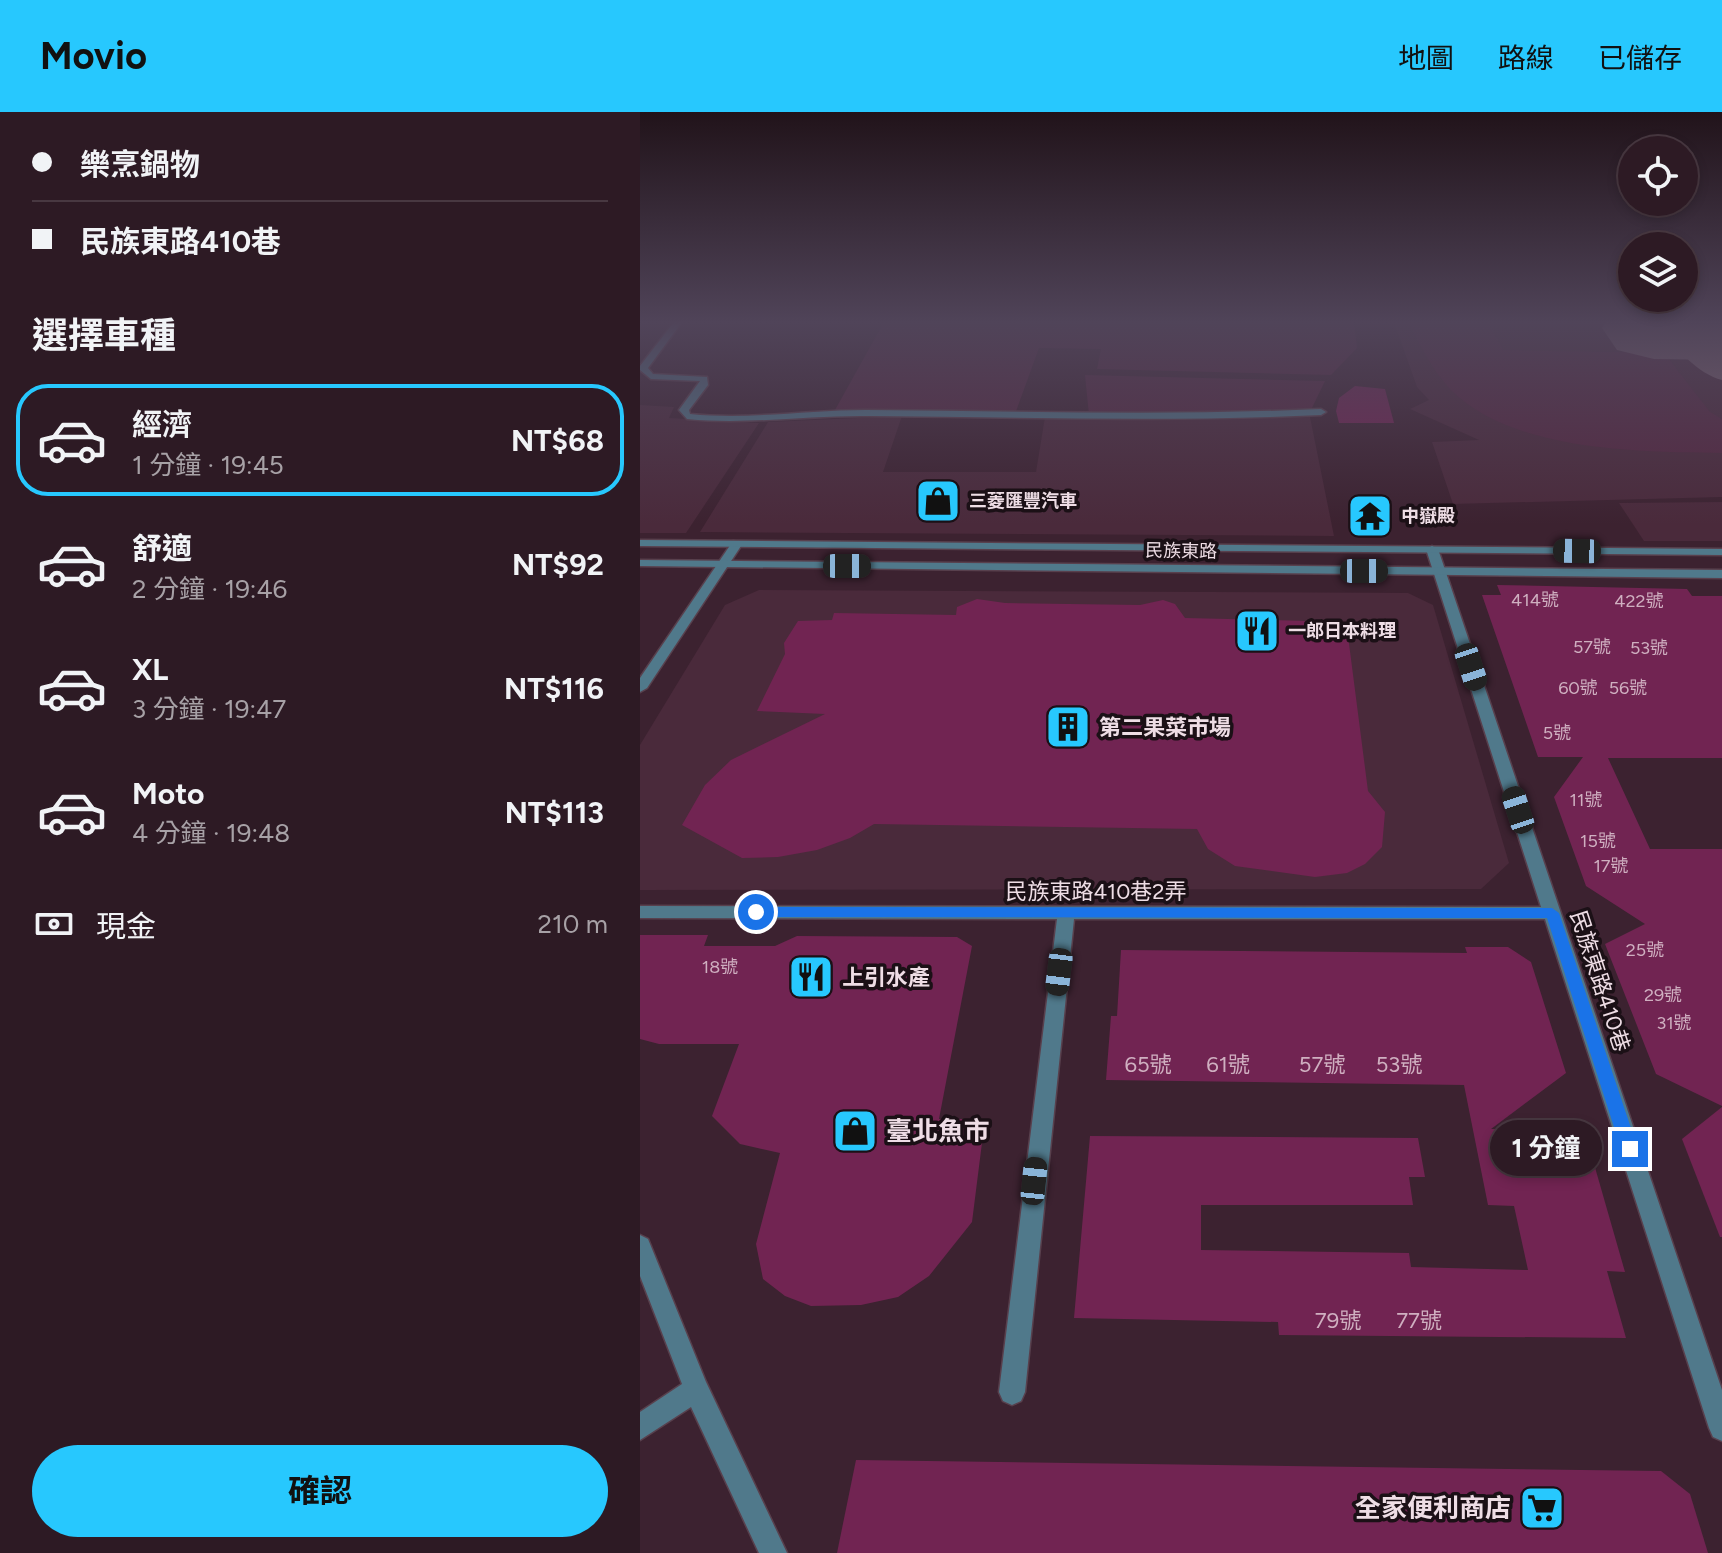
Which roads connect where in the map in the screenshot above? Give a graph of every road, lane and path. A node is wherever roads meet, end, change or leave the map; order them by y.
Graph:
1 (701, 389) edge
2 (1321, 412) dead end
3 (640, 543) edge
4 (737, 543) junction
5 (1432, 549) junction
6 (1722, 552) edge
7 (640, 563) edge
8 (722, 564) junction
9 (1440, 572) junction
10 (1722, 574) edge
11 (640, 659) edge
12 (660, 659) junction
13 (640, 688) edge
14 (640, 912) edge
15 (1066, 913) junction
16 (1552, 913) junction
17 (640, 1246) edge
18 (696, 1389) junction
19 (1012, 1392) dead end
20 (640, 1427) edge
21 (1722, 1428) edge
22 (773, 1553) edge

1 - 2 street
3 - 4 street, 民族東路
4 - 5 street, 民族東路
4 - 8 street
5 - 6 street, 民族東路
5 - 9 street, 民族東路410巷
7 - 8 street, 民族東路
8 - 9 street, 民族東路
8 - 12 street
9 - 10 street, 民族東路
9 - 16 street, 民族東路410巷
11 - 12 street
12 - 13 street
14 - 15 street, 民族東路410巷2弄
15 - 16 street, 民族東路410巷2弄
15 - 19 street
16 - 21 street, 民族東路410巷
17 - 18 street
18 - 20 street
18 - 22 street

